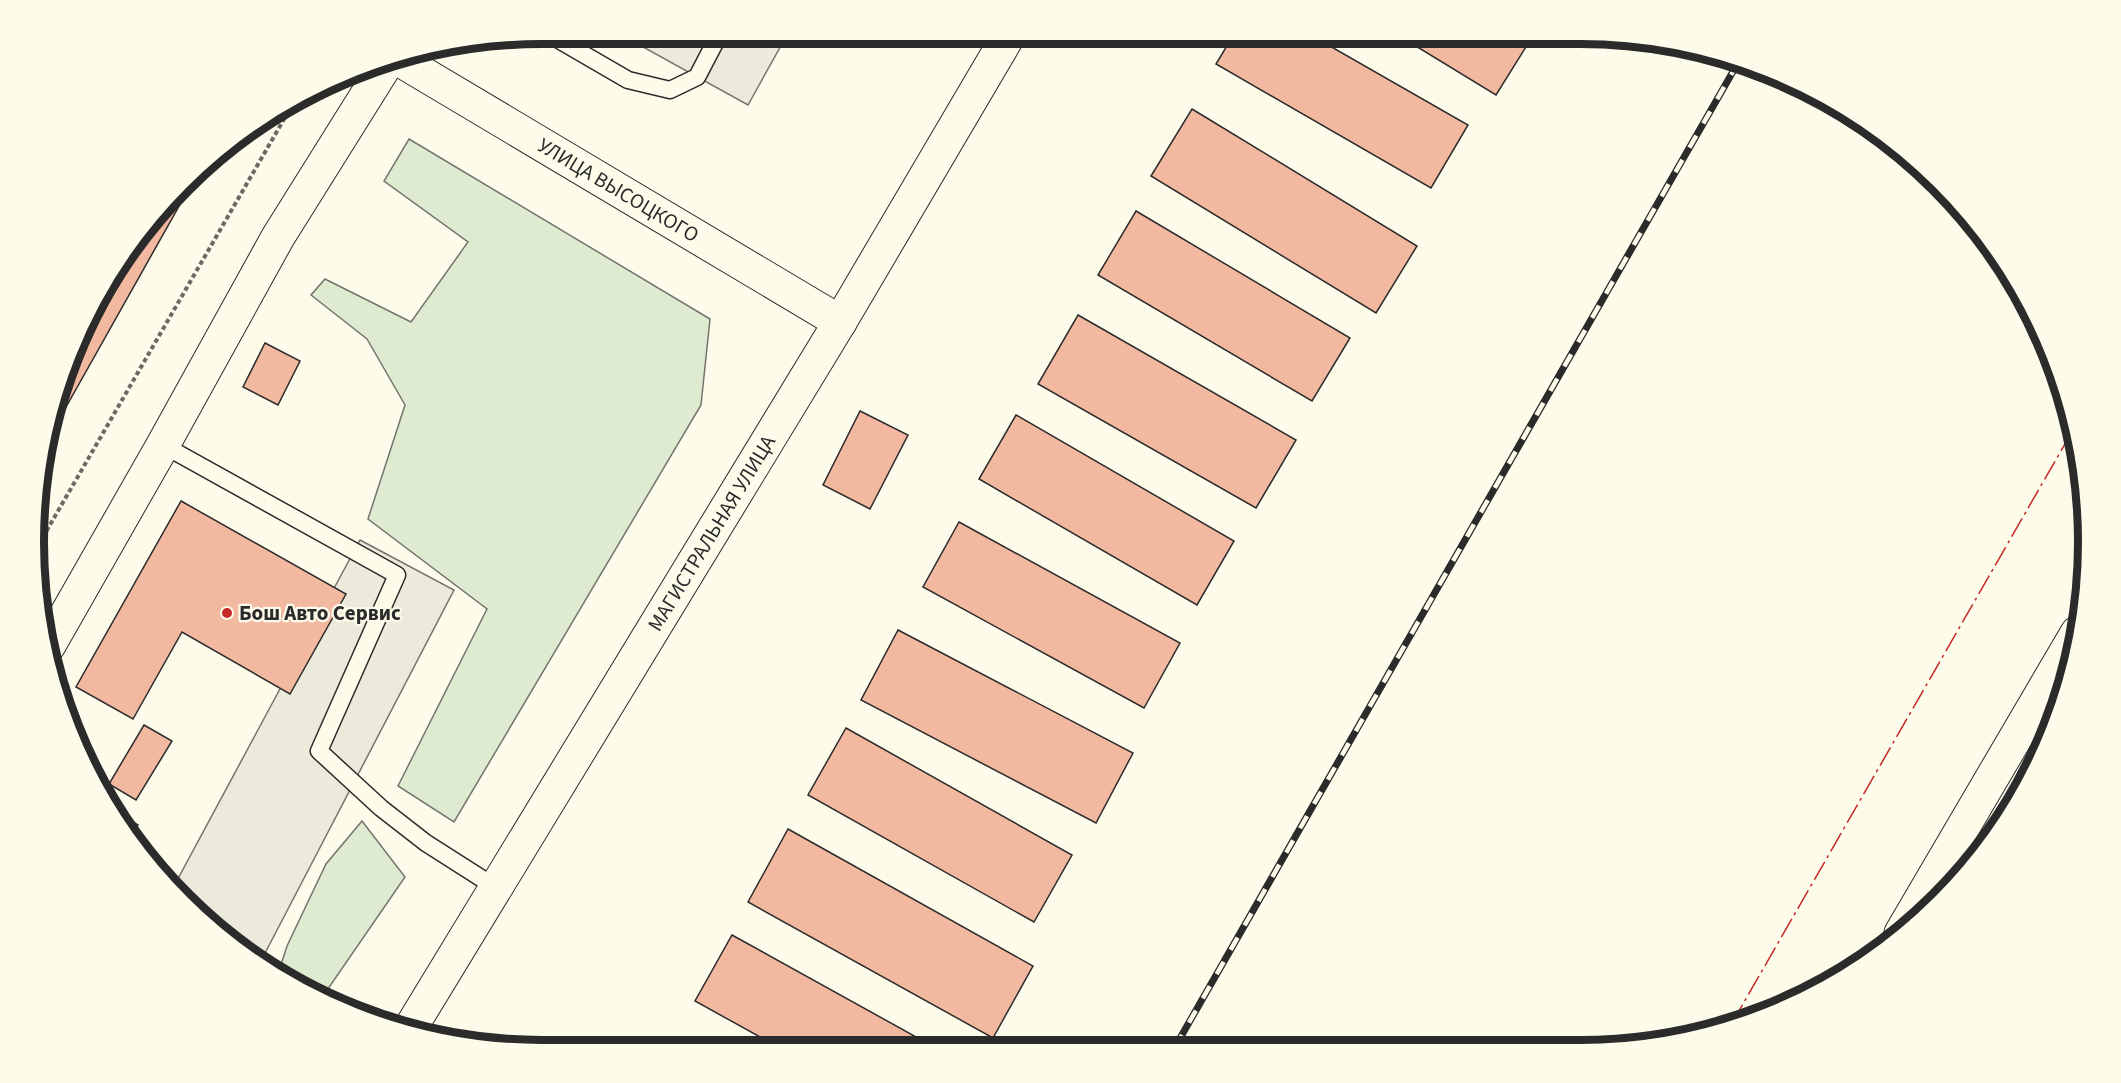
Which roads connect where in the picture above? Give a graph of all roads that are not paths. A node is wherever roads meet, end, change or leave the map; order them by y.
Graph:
1 (566, 44) edge
2 (714, 44) edge
3 (1004, 44) edge
4 (404, 63) edge
5 (383, 69) edge
6 (840, 322) junction
7 (163, 445) junction
8 (50, 623) edge
9 (2065, 654) edge
10 (495, 887) junction
11 (1914, 910) edge
12 (413, 1023) edge

1 - 2 lane
3 - 6 street, МАГИСТРАЛЬНАЯ УЛИЦА
4 - 6 street, УЛИЦА ВЫСОЦКОГО
5 - 7 street
6 - 10 street, МАГИСТРАЛЬНАЯ УЛИЦА
7 - 8 street
7 - 10 lane
9 - 11 street
10 - 12 street, МАГИСТРАЛЬНАЯ УЛИЦА

